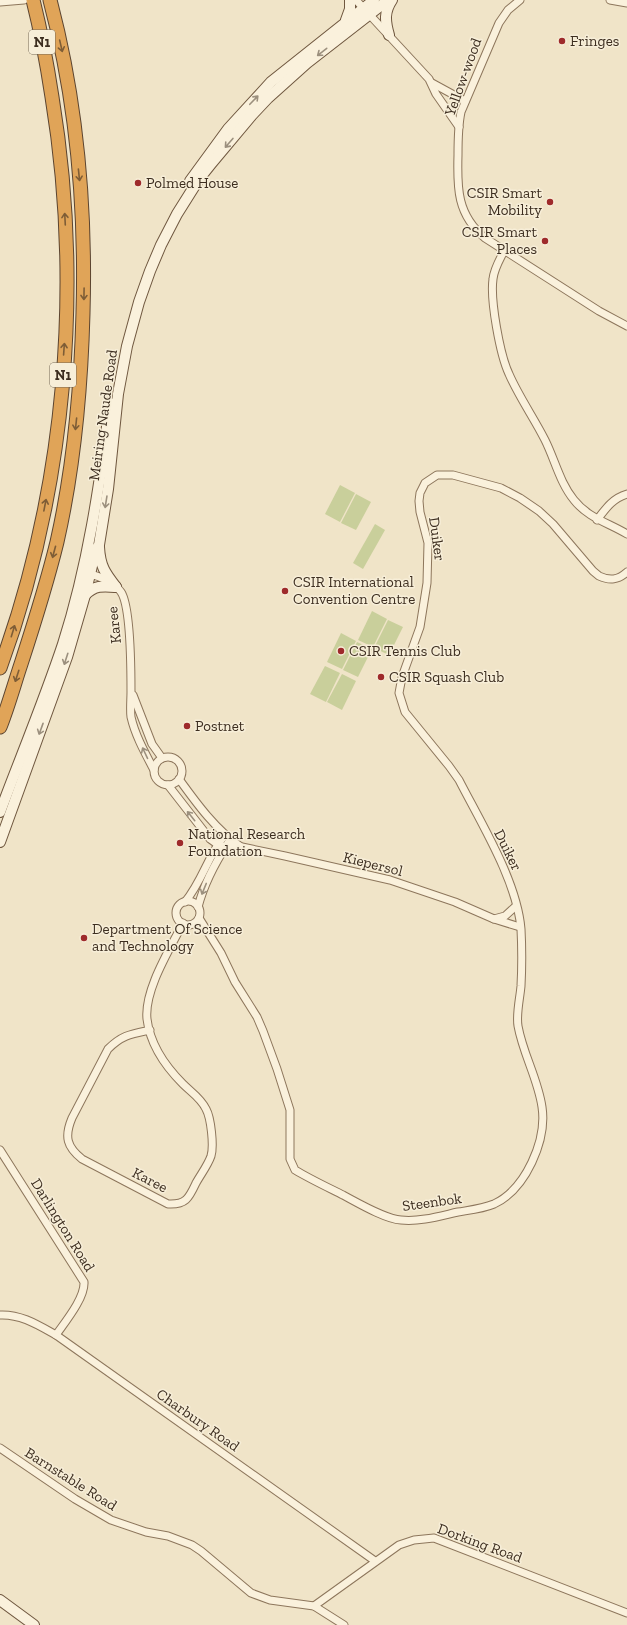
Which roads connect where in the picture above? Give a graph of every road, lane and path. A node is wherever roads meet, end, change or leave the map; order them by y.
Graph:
1 (24, 0) edge
2 (33, 0) edge
3 (50, 0) edge
4 (350, 0) edge
5 (374, 0) edge
6 (388, 0) edge
7 (392, 0) edge
8 (520, 0) edge
9 (610, 0) edge
10 (0, 2) edge
11 (627, 3) edge
12 (363, 7) edge
13 (346, 20) junction
14 (389, 35) junction
15 (432, 83) junction
16 (465, 101) junction
17 (459, 127) junction
18 (504, 252) junction
19 (627, 326) edge
20 (627, 494) edge
21 (597, 520) junction
22 (627, 534) edge
23 (99, 545) junction
24 (86, 572) junction
25 (627, 572) edge
26 (116, 588) junction
27 (85, 595) junction
28 (0, 668) edge
29 (131, 692) junction
30 (0, 727) edge
31 (146, 731) junction
32 (137, 736) junction
33 (162, 758) junction
34 (154, 770) junction
35 (179, 779) junction
36 (168, 785) junction
37 (0, 812) edge
38 (228, 837) junction
39 (0, 842) edge
40 (217, 844) junction
41 (225, 847) junction
42 (242, 847) junction
43 (185, 902) junction
44 (516, 906) junction
45 (198, 907) junction
46 (199, 918) junction
47 (494, 919) junction
48 (183, 923) junction
49 (193, 924) junction
50 (520, 927) junction
51 (209, 933) junction
52 (150, 1030) junction
53 (0, 1150) edge
54 (0, 1315) edge
55 (56, 1335) junction
56 (0, 1448) edge
57 (375, 1561) junction
58 (0, 1600) edge
59 (314, 1606) junction
60 (627, 1613) edge
61 (34, 1625) edge
62 (344, 1625) edge

1 - 10 street
28 -> 2 highway, N1
3 -> 30 highway, N1
4 - 13 street
5 - 12 street, Meiring Naude Road
6 - 12 street, Meiring Naude Road
7 - 14 street
8 - 16 street, Yellow-wood
9 - 11 street
12 - 13 street, Meiring Naude Road
12 - 14 street
12 -> 23 street, Meiring Naude Road
24 -> 13 street, Meiring Naude Road
14 - 15 street
15 - 16 street
15 - 17 street
16 - 17 street, Yellow-wood
17 - 18 street, Yellow-wood
18 - 19 street, Yellow-wood
18 - 21 street
20 - 21 street
21 - 22 street
23 - 24 street, Meiring Naude Road
23 - 26 street
24 - 26 street, Karee
24 - 27 street, Meiring Naude Road
24 - 37 street, Meiring Naude Road
25 - 44 street, Duiker
26 - 27 street
26 - 29 street, Karee
27 -> 39 street, Meiring Naude Road
29 - 31 street, Karee
29 - 32 street, Karee
31 - 32 street
31 - 33 street, Karee
34 -> 32 street, Karee
33 - 34 street
33 - 35 street
34 - 36 street
35 - 36 street
35 - 38 street
40 -> 36 street
38 - 40 street
38 - 41 street
38 - 42 street
40 - 41 street
40 - 43 street
41 - 42 street
41 -> 45 street
42 - 47 street, Kiepersol
43 - 45 street
43 - 48 street
44 - 47 street
44 - 50 street, Duiker
45 - 46 street
46 - 49 street
46 - 51 street
47 - 50 street, Kiepersol
48 - 49 street
48 - 52 street, Karee
49 - 51 street
50 - 51 street, Steenbok
52 - 52 street, Karee
53 - 55 street, Darlington Road
54 - 55 street, Charbury Road
55 - 57 street, Charbury Road
56 - 59 street, Barnstable Road
57 - 59 street, Dorking Road
57 - 60 street, Dorking Road
58 - 61 street
59 - 62 street, Barnstable Road

